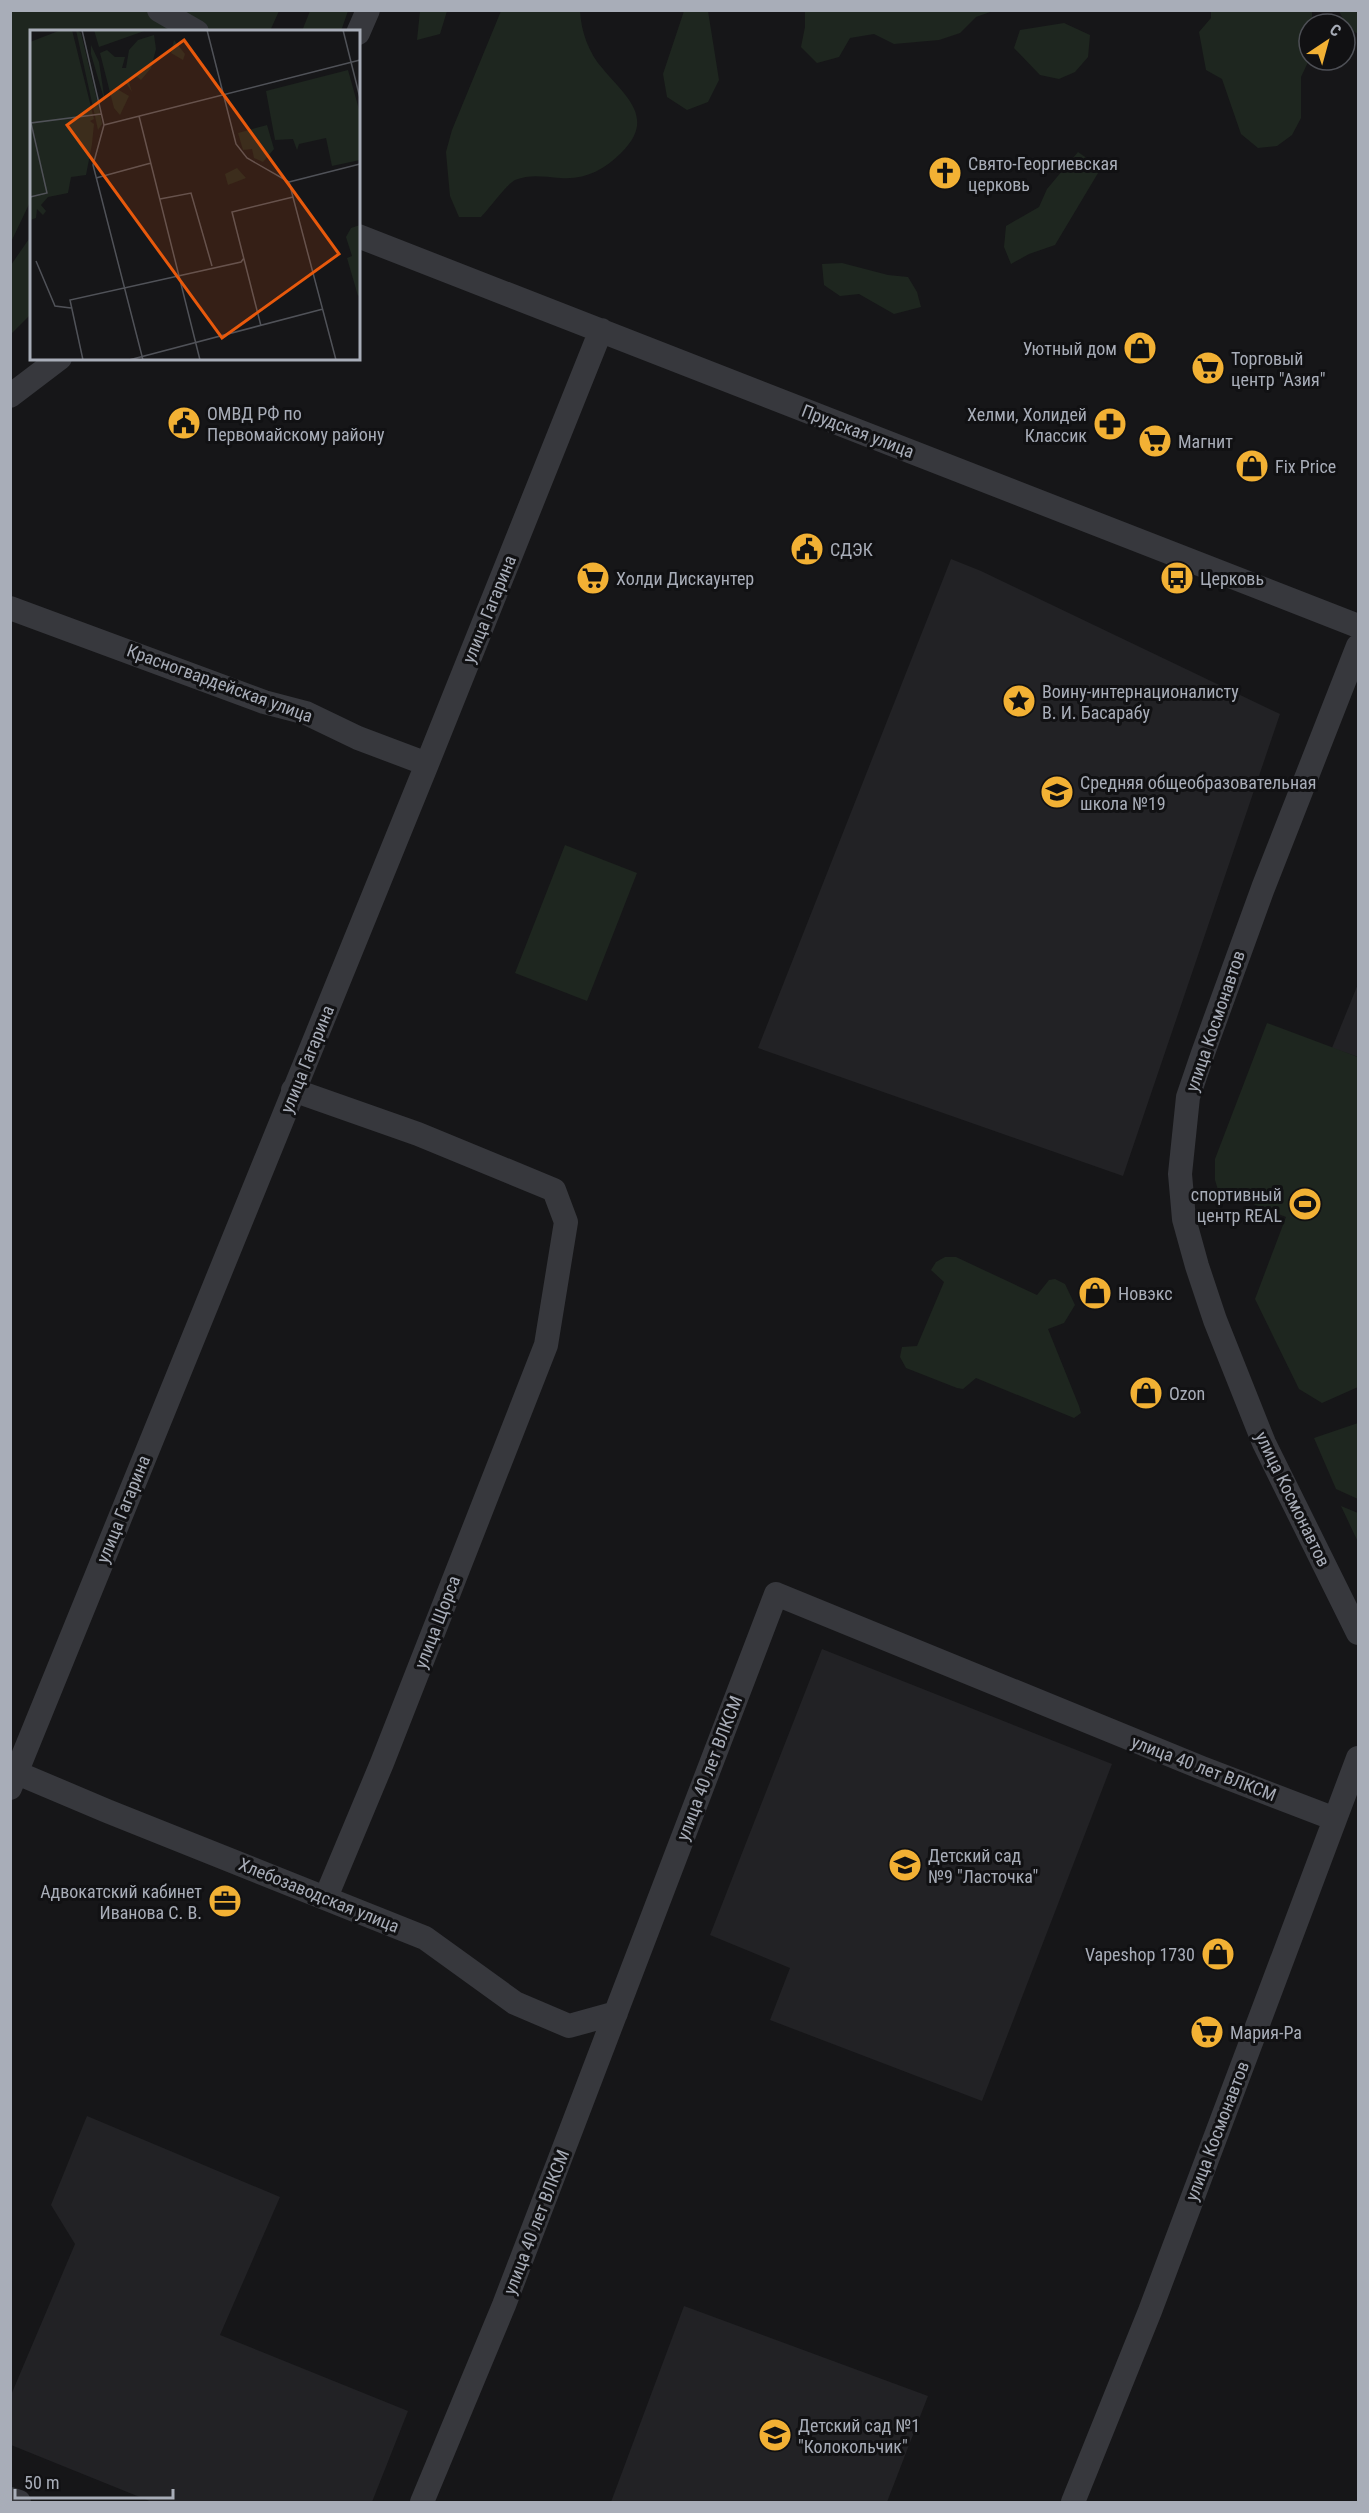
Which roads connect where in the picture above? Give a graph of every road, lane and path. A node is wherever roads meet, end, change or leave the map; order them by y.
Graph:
1 (159, 10) edge
2 (368, 10) edge
3 (194, 30) edge
4 (359, 30) edge
5 (360, 237) edge
6 (601, 330) junction
7 (57, 360) edge
8 (10, 396) edge
9 (10, 608) edge
10 (1359, 626) edge
11 (1359, 646) edge
12 (427, 764) junction
13 (293, 1090) junction
14 (1359, 1633) edge
15 (1359, 1758) edge
16 (13, 1777) edge
17 (1335, 1819) junction
18 (326, 1897) junction
19 (616, 2013) junction
20 (10, 2499) edge
21 (19, 2502) edge
22 (422, 2502) edge
23 (1073, 2502) edge

1 - 3 street
2 - 4 street
5 - 6 street, Прудская улица
6 - 10 street, Прудская улица
6 - 12 street, улица Гагарина
7 - 8 street
9 - 12 street, Красногвардейская улица
11 - 14 street, улица Космонавтов
12 - 13 street, улица Гагарина
13 - 16 street, улица Гагарина
13 - 18 street, улица Щорса
15 - 17 street, улица Космонавтов
16 - 18 street, Хлебозаводская улица
17 - 19 street, улица 40 лет ВЛКСМ
17 - 23 street, улица Космонавтов
18 - 19 street, Хлебозаводская улица
19 - 22 street, улица 40 лет ВЛКСМ
20 - 21 street

